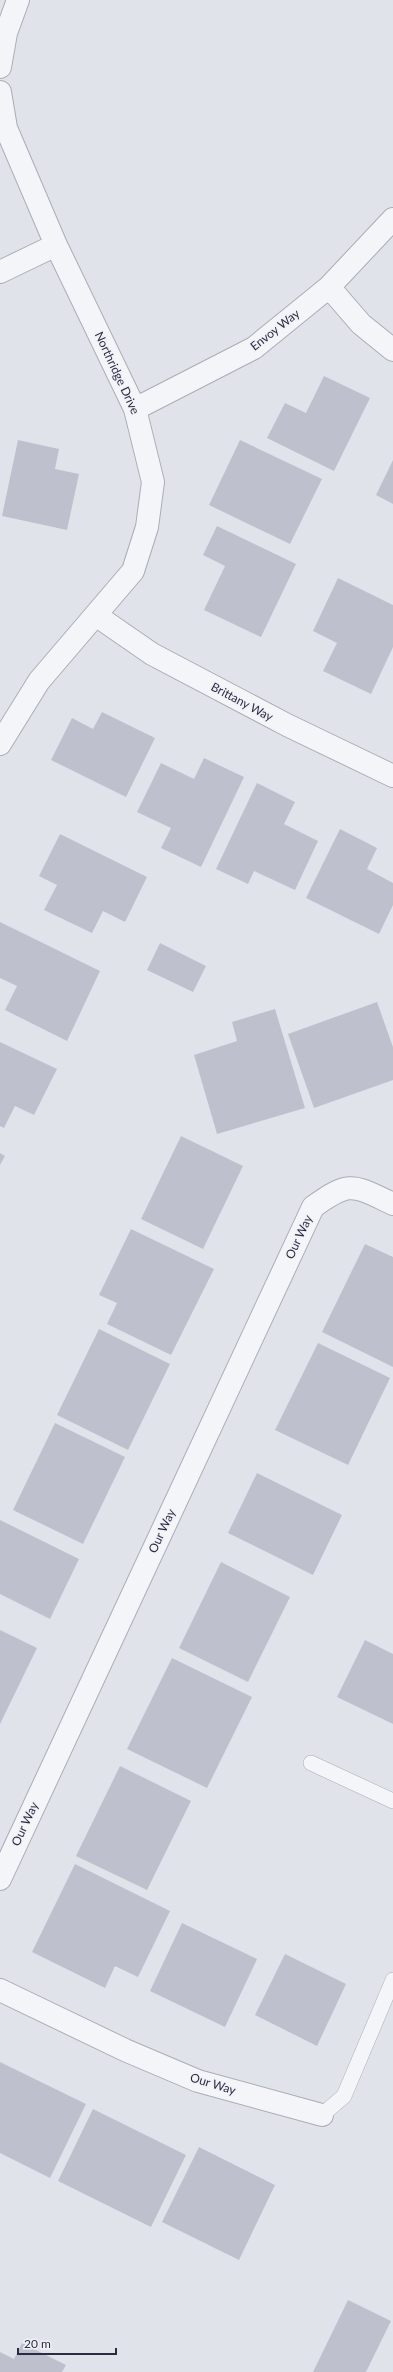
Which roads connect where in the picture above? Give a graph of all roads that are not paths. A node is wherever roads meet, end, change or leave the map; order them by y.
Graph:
1 (18, 0) edge
2 (0, 67) edge
3 (0, 92) edge
4 (393, 219) edge
5 (56, 245) junction
6 (0, 272) edge
7 (329, 287) junction
8 (393, 350) edge
9 (135, 409) junction
10 (97, 616) junction
11 (0, 744) edge
12 (393, 776) edge
13 (393, 1204) edge
14 (312, 1763) dead end
15 (393, 1801) edge
16 (0, 1879) edge
17 (393, 1980) edge
18 (0, 1990) edge
19 (322, 2115) joint

1 - 2 street
3 - 5 street, Northridge Drive
4 - 7 street, Envoy Way
5 - 6 street
5 - 9 street, Northridge Drive
7 - 8 street
7 - 9 street, Envoy Way
9 - 10 street, Northridge Drive
10 - 11 street, Northridge Drive
10 - 12 street, Brittany Way
13 - 16 street, Our Way
14 - 15 lane
17 - 19 lane
18 - 19 street, Our Way

